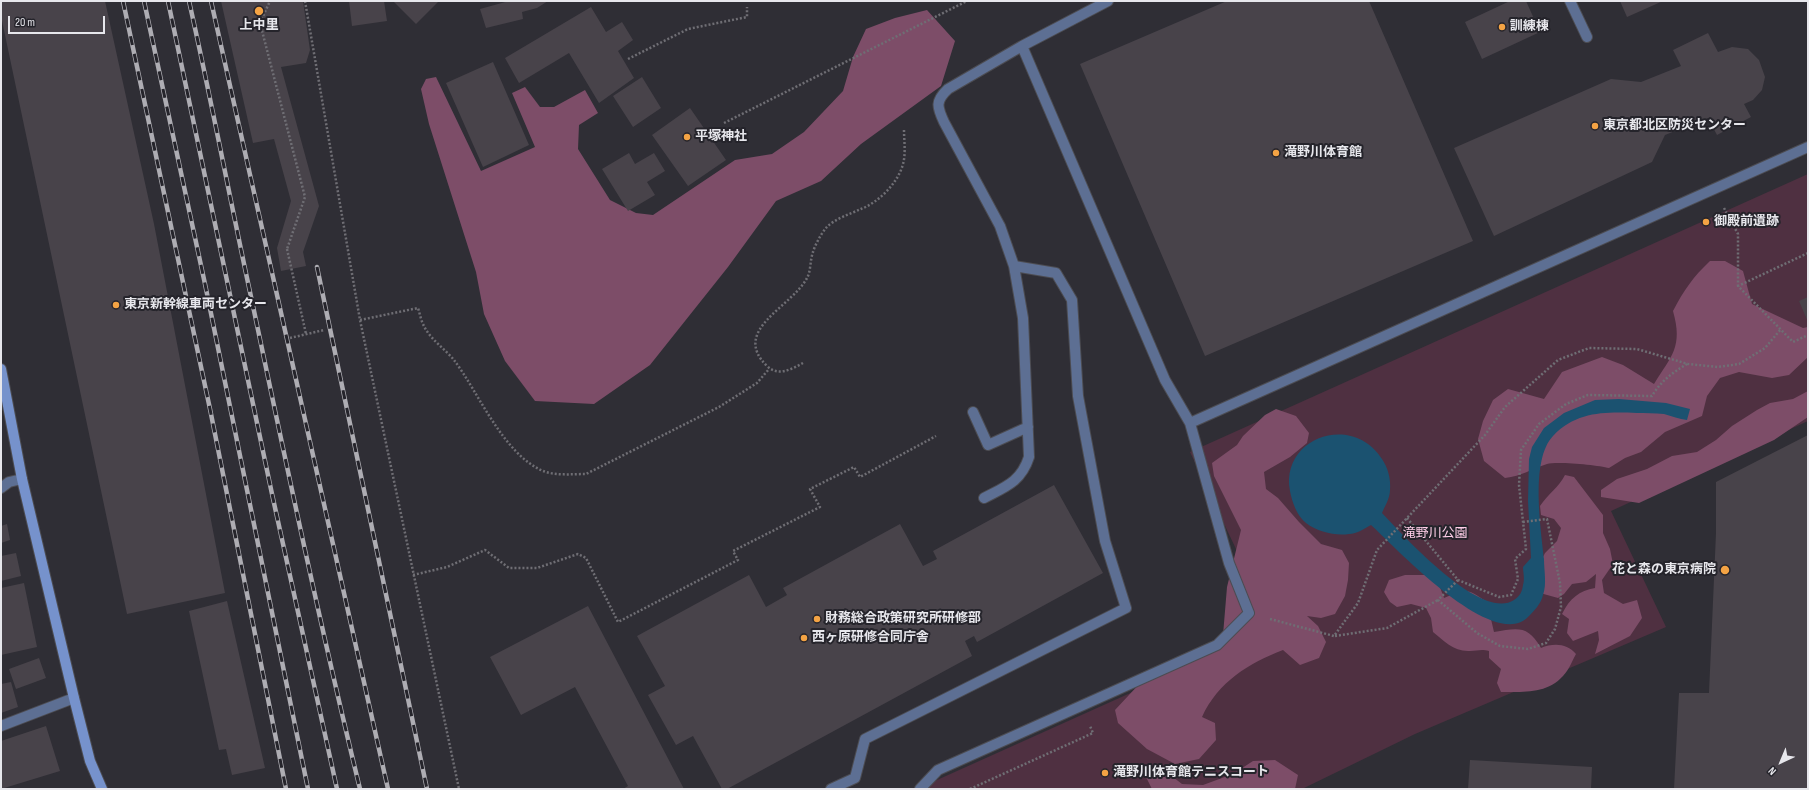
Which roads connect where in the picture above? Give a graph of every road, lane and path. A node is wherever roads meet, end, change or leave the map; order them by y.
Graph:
1 (270, 1) edge
2 (305, 1) edge
3 (967, 1) edge
4 (1108, 1) edge
5 (1570, 1) edge
6 (747, 7) dead end
7 (1587, 37) dead end
8 (1022, 46) junction
9 (628, 59) dead end
10 (724, 123) dead end
11 (904, 130) dead end
12 (1808, 147) edge
13 (1714, 189) junction
14 (1808, 254) edge
15 (1014, 266) junction
16 (1738, 286) junction
17 (360, 320) junction
18 (1781, 329) junction
19 (324, 330) dead end
20 (306, 334) junction
21 (1808, 335) edge
22 (290, 338) dead end
23 (803, 363) dead end
24 (1688, 364) junction
25 (1, 369) edge
26 (769, 369) junction
27 (972, 412) dead end
28 (1190, 423) junction
29 (1028, 427) junction
30 (936, 436) dead end
31 (22, 479) junction
32 (1, 488) edge
33 (984, 498) dead end
34 (1407, 518) junction
35 (1522, 522) junction
36 (412, 575) junction
37 (1457, 581) junction
38 (1438, 600) junction
39 (1249, 613) junction
40 (1334, 636) junction
41 (74, 698) junction
42 (1, 726) edge
43 (1093, 733) dead end
44 (102, 789) edge
45 (459, 789) edge
46 (831, 789) edge
47 (920, 789) edge
48 (970, 789) edge

1 - 20 path, bridge
2 - 17 path
3 - 10 path
4 - 8 lane
5 - 7 lane
6 - 9 path
8 - 15 lane
8 - 28 lane
11 - 26 path
12 - 13 lane
13 - 16 path
13 - 28 lane
14 - 16 path
15 - 29 lane
15 - 46 lane
16 - 18 path
17 - 26 path
17 - 36 path
18 - 21 path
18 - 24 path
19 - 20 path
20 - 22 path
23 - 26 path
24 - 34 path
24 - 35 path
25 - 31 street
27 - 29 lane
28 - 39 lane
29 - 33 lane
30 - 36 path
31 - 32 lane
31 - 41 street
34 - 37 path
34 - 40 path
35 - 37 path
35 - 38 path
36 - 45 path
37 - 38 path
38 - 40 path
39 - 40 path
39 - 47 lane
41 - 42 lane
41 - 44 street
43 - 48 path

